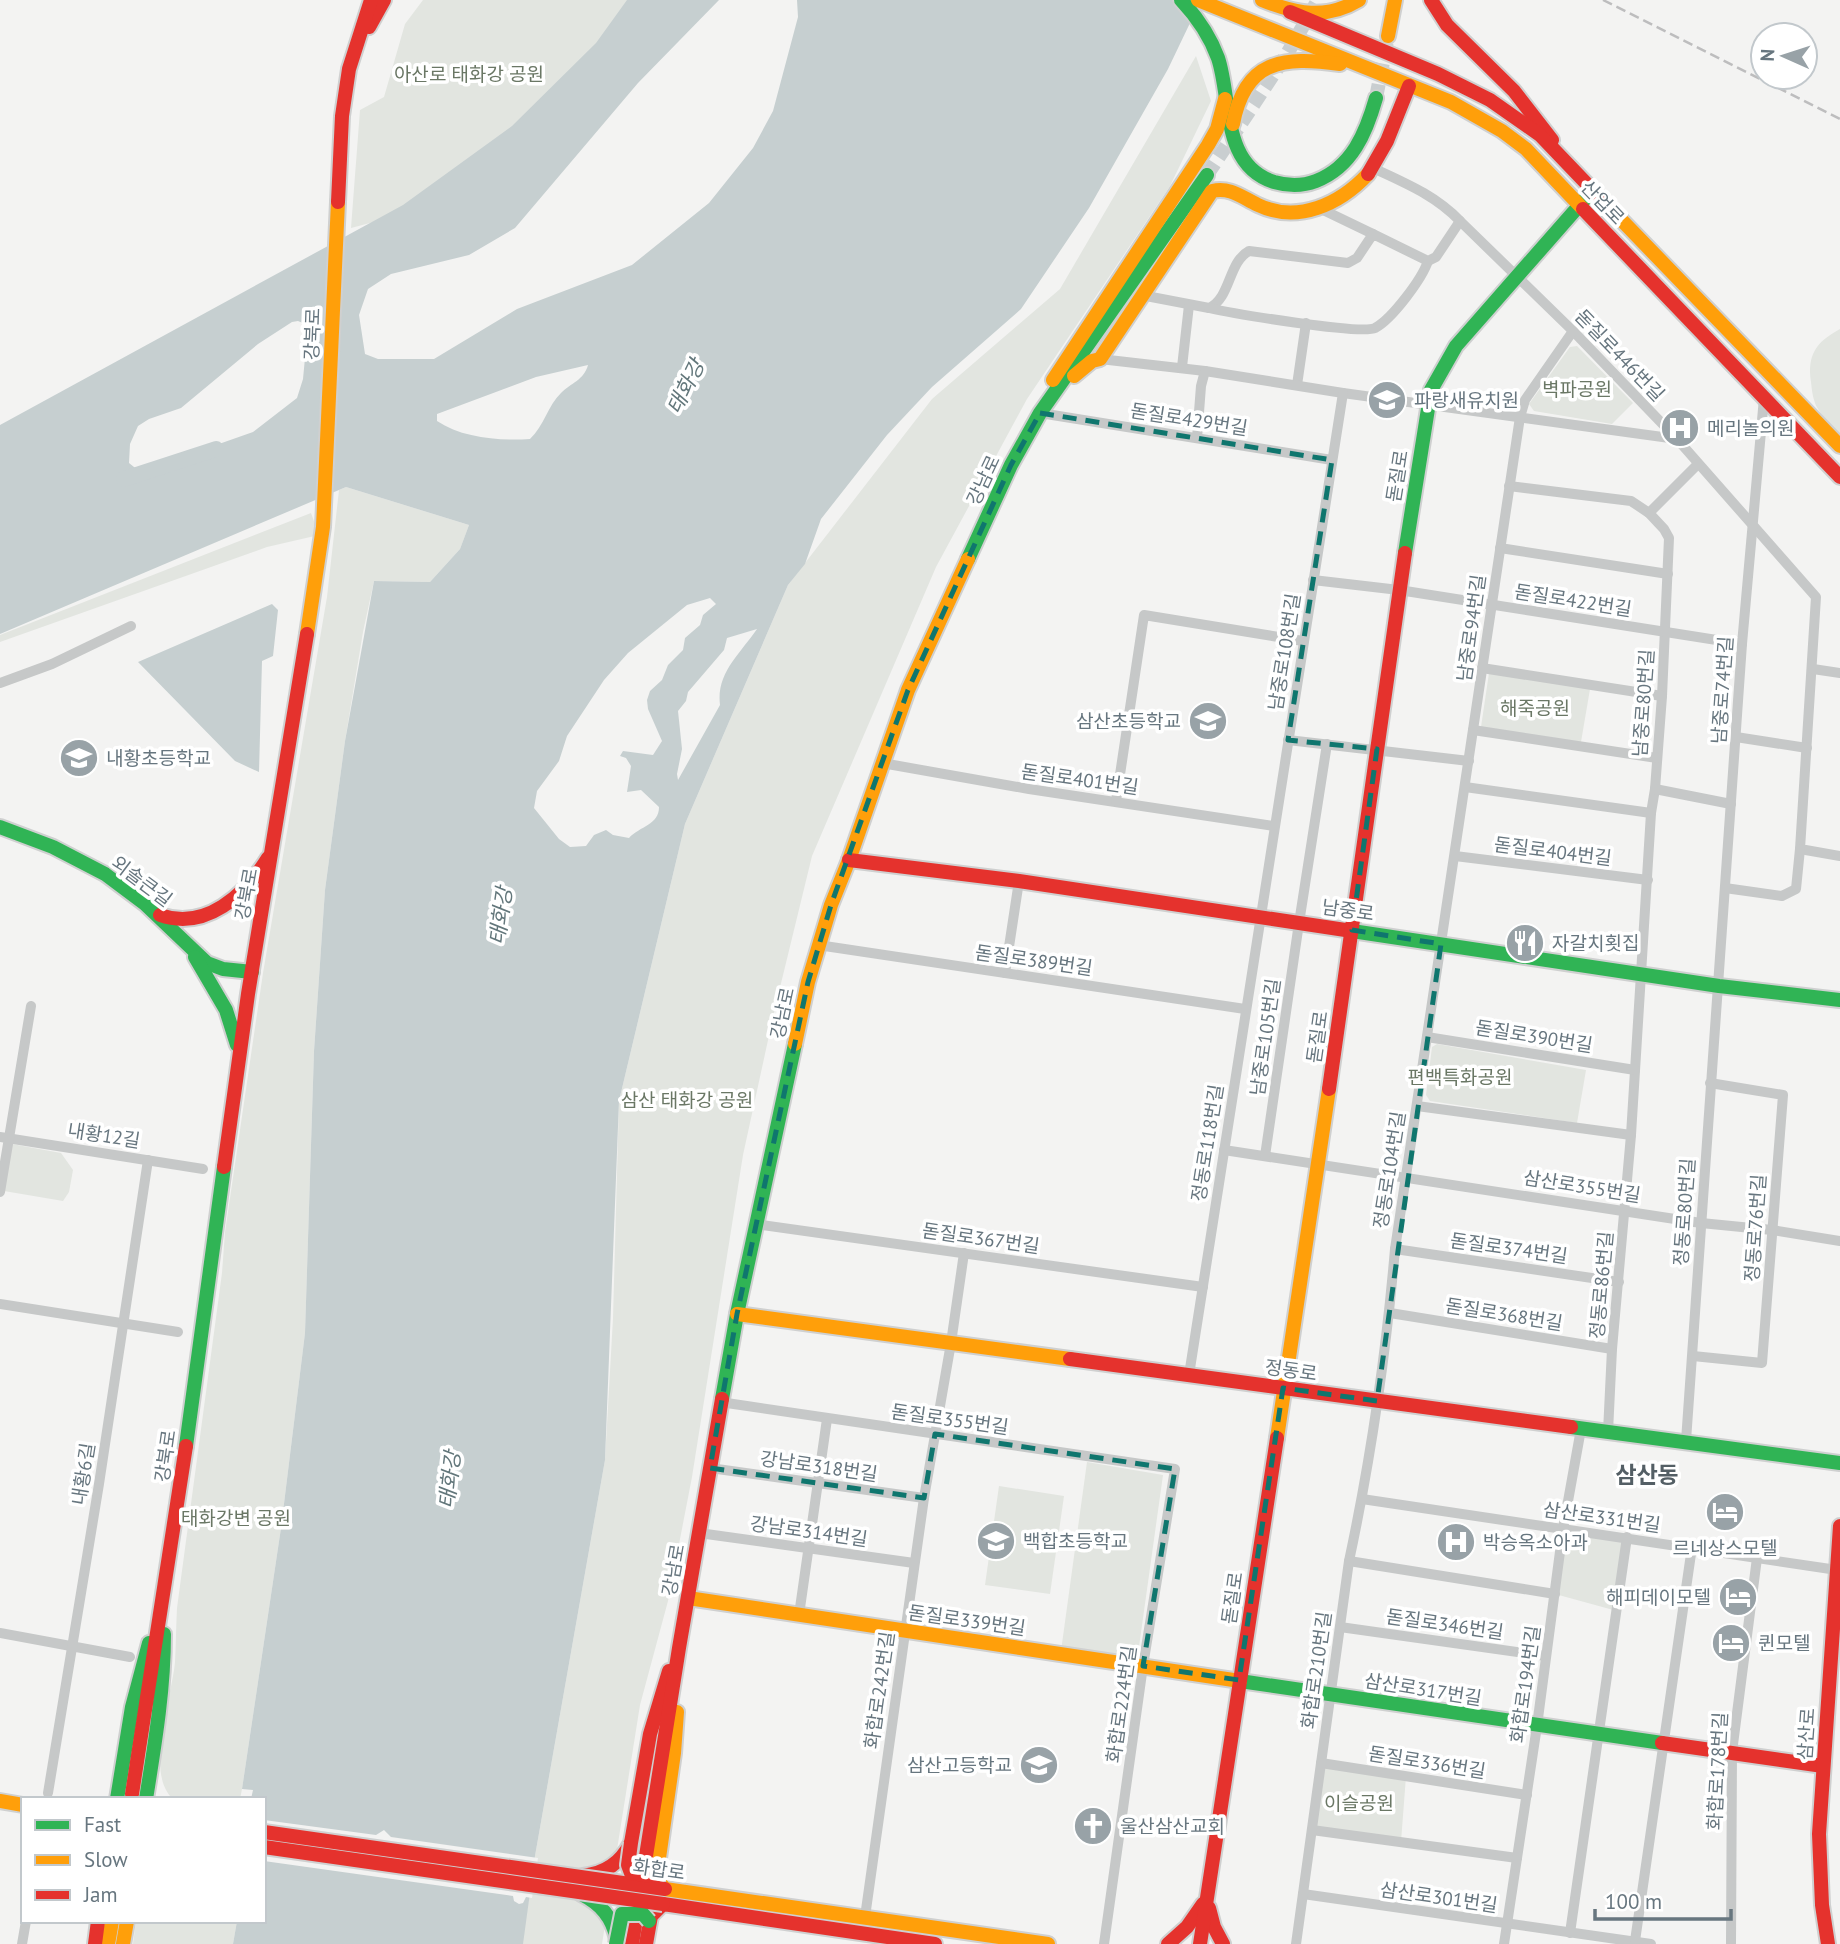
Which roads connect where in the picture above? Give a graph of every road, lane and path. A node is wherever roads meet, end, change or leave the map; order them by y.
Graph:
1 (361, 0) edge
2 (371, 0) edge
3 (384, 0) edge
4 (1181, 0) edge
5 (1198, 0) edge
6 (1262, 0) edge
7 (1359, 0) edge
8 (1395, 0) edge
9 (1431, 0) edge
10 (1290, 12) junction
11 (1388, 36) tunnel mouth
12 (349, 69) junction
13 (1373, 71) junction
14 (1409, 86) junction
15 (1376, 98) tunnel mouth
16 (1225, 99) junction
17 (1234, 143) junction
18 (1563, 160) junction
19 (1373, 168) junction
20 (1207, 175) tunnel mouth
21 (1592, 191) junction
22 (1579, 205) junction
23 (1319, 208) junction
24 (1460, 221) junction
25 (1373, 234) junction
26 (1429, 261) junction
27 (1516, 275) junction
28 (1141, 295) junction
29 (1189, 304) junction
30 (1209, 307) junction
31 (1306, 323) junction
32 (1573, 331) junction
33 (1100, 359) junction
34 (1182, 367) junction
35 (1205, 371) junction
36 (1297, 385) junction
37 (1343, 393) junction
38 (1053, 394) junction
39 (1764, 398) junction
40 (1427, 404) junction
41 (1040, 413) junction
42 (1520, 417) junction
43 (1197, 439) junction
44 (1677, 439) junction
45 (1840, 446) edge
46 (1332, 460) junction
47 (1698, 464) junction
48 (1011, 465) junction
49 (1837, 476) edge
50 (1509, 486) junction
51 (1648, 513) junction
52 (1753, 525) junction
53 (1500, 548) junction
54 (1668, 574) junction
55 (1313, 580) junction
56 (1399, 590) junction
57 (1492, 606) junction
58 (131, 626) dead end
59 (1665, 632) junction
60 (1303, 641) junction
61 (1742, 644) junction
62 (1482, 668) junction
63 (1812, 669) junction
64 (1840, 673) edge
65 (0, 683) edge
66 (1662, 696) junction
67 (1473, 730) junction
68 (1736, 737) junction
69 (1288, 740) junction
70 (1327, 744) junction
71 (1807, 748) junction
72 (1377, 749) junction
73 (1657, 758) junction
74 (1468, 761) junction
75 (882, 763) junction
76 (1465, 787) junction
77 (1656, 789) junction
78 (1116, 801) junction
79 (1731, 804) junction
80 (1651, 813) junction
81 (1274, 826) junction
82 (0, 827) edge
83 (273, 848) junction
84 (1800, 849) junction
85 (1455, 856) junction
86 (1840, 856) edge
87 (849, 860) junction
88 (1648, 880) junction
89 (1018, 881) junction
90 (1725, 888) junction
91 (155, 913) junction
92 (1259, 917) junction
93 (1299, 923) junction
94 (1352, 930) junction
95 (186, 944) junction
96 (1441, 944) junction
97 (818, 945) junction
98 (252, 972) junction
99 (1641, 973) junction
100 (1004, 974) junction
101 (1719, 986) junction
102 (1840, 1000) edge
103 (31, 1006) dead end
104 (1245, 1009) junction
105 (1427, 1037) junction
106 (239, 1062) junction
107 (1635, 1070) junction
108 (1710, 1083) junction
109 (1417, 1106) junction
110 (1631, 1135) junction
111 (4, 1138) edge
112 (1224, 1150) junction
113 (1265, 1156) junction
114 (148, 1160) junction
115 (1318, 1164) junction
116 (204, 1169) dead end
117 (1406, 1177) junction
118 (0, 1192) edge
119 (1625, 1210) junction
120 (1701, 1223) junction
121 (755, 1224) junction
122 (1772, 1230) junction
123 (1840, 1241) edge
124 (1395, 1249) junction
125 (964, 1253) junction
126 (1619, 1282) junction
127 (1203, 1287) junction
128 (0, 1304) edge
129 (1390, 1313) junction
130 (737, 1314) junction
131 (124, 1323) junction
132 (177, 1332) dead end
133 (951, 1343) junction
134 (1612, 1349) junction
135 (1693, 1356) junction
136 (1189, 1375) junction
137 (1283, 1388) junction
138 (1377, 1401) junction
139 (720, 1402) junction
140 (827, 1419) junction
141 (1581, 1429) junction
142 (1608, 1432) junction
143 (935, 1434) junction
144 (1686, 1441) junction
145 (1840, 1463) edge
146 (710, 1468) junction
147 (1175, 1469) joint
148 (818, 1483) junction
149 (924, 1498) junction
150 (1362, 1499) junction
151 (1840, 1526) edge
152 (1563, 1529) junction
153 (699, 1533) junction
154 (1627, 1537) junction
155 (1692, 1547) junction
156 (809, 1548) junction
157 (1757, 1558) junction
158 (1349, 1561) junction
159 (914, 1563) junction
160 (1837, 1570) junction
161 (1555, 1594) junction
162 (688, 1598) junction
163 (162, 1607) junction
164 (799, 1615) junction
165 (1340, 1628) junction
166 (905, 1631) junction
167 (0, 1633) edge
168 (72, 1646) junction
169 (679, 1648) junction
170 (1546, 1656) junction
171 (130, 1657) dead end
172 (1143, 1666) junction
173 (1239, 1680) junction
174 (1331, 1694) junction
175 (1537, 1726) junction
176 (1600, 1735) junction
177 (1663, 1744) junction
178 (1732, 1752) junction
179 (1321, 1763) junction
180 (1823, 1766) junction
181 (150, 1776) junction
182 (48, 1793) dead end
183 (1527, 1795) junction
184 (124, 1796) edge
185 (158, 1797) edge
186 (0, 1799) edge
187 (21, 1803) edge
188 (1312, 1830) junction
189 (266, 1832) edge
190 (631, 1843) junction
191 (266, 1847) edge
192 (1517, 1858) junction
193 (657, 1872) junction
194 (577, 1884) junction
195 (665, 1889) junction
196 (1208, 1893) junction
197 (1303, 1894) junction
198 (663, 1904) junction
199 (865, 1917) junction
200 (649, 1921) junction
201 (26, 1923) edge
202 (112, 1923) edge
203 (1507, 1924) junction
204 (1570, 1933) junction
205 (860, 1938) edge
206 (1635, 1941) junction
207 (617, 1942) edge
208 (22, 1944) edge
209 (108, 1944) edge
210 (632, 1944) edge
211 (646, 1944) edge
212 (935, 1944) edge
213 (1048, 1944) edge
214 (1104, 1944) edge
215 (1168, 1944) edge
216 (1200, 1944) edge
217 (1223, 1944) edge
218 (1296, 1944) edge
219 (1504, 1944) edge
220 (1651, 1944) edge
221 (1731, 1944) edge
222 (1828, 1944) edge

1 - 12 main road
2 - 12 main road, 강북로
3 - 12 main road
4 - 16 main road
5 - 13 main road, 산업로
6 - 10 main road, 산업로
7 - 10 main road
8 - 11 main road
9 - 18 main road
10 - 18 main road, 산업로
12 - 83 main road, 강북로
13 - 14 main road, 산업로
13 - 17 main road
14 - 19 main road
14 - 22 main road, 산업로
15 - 17 main road
16 - 17 main road
16 - 48 main road
18 - 21 main road, 산업로
19 - 23 main road
19 - 24 street, 돋질로446번길
20 - 38 main road, 강남로
21 - 22 main road, 돋질로
21 - 45 main road, 산업로
22 - 27 main road, 돋질로
22 - 39 main road, 산업로
23 - 25 street
23 - 28 main road
24 - 26 street
24 - 27 street, 돋질로446번길
25 - 26 street
25 - 30 street
26 - 31 street
27 - 32 street, 돋질로446번길
27 - 40 main road, 돋질로
28 - 29 street
28 - 33 main road
29 - 30 street
29 - 34 street
30 - 31 street
31 - 36 street
32 - 42 street, 남중로94번길
32 - 44 street, 돋질로446번길
33 - 34 street
33 - 38 main road
34 - 35 street
35 - 36 street
35 - 43 street
36 - 37 street
37 - 40 street
37 - 46 street, 남중로108번길
38 - 41 main road, 강남로
39 - 49 main road, 산업로
39 - 52 street, 남중로74번길
40 - 42 street
40 - 56 main road, 돋질로
41 - 43 street, 돋질로429번길
41 - 48 main road, 강남로
42 - 44 street
42 - 50 street, 남중로94번길
43 - 46 street, 돋질로429번길
44 - 47 street, 돋질로446번길
46 - 55 street, 남중로108번길
47 - 51 street
47 - 52 street, 돋질로446번길
48 - 75 main road, 강남로
50 - 51 street
50 - 53 street, 남중로94번길
51 - 54 street, 남중로80번길
52 - 61 street, 남중로74번길
52 - 63 street, 돋질로446번길
53 - 54 street
53 - 57 street, 남중로94번길
54 - 59 street, 남중로80번길
55 - 56 street, 돋질로422번길
55 - 60 street, 남중로108번길
56 - 57 street, 돋질로422번길
56 - 72 main road, 돋질로
57 - 59 street, 돋질로422번길
57 - 62 street, 남중로94번길
58 - 65 street
59 - 61 street, 돋질로422번길
59 - 66 street, 남중로80번길
60 - 69 street, 남중로108번길
60 - 78 street
61 - 68 street, 남중로74번길
62 - 66 street
62 - 67 street, 남중로94번길
63 - 64 street
63 - 71 street, 돋질로446번길
66 - 73 street, 남중로80번길
67 - 73 street
67 - 74 street, 남중로94번길
68 - 71 street
68 - 79 street, 남중로74번길
69 - 70 street
69 - 81 street, 남중로108번길
70 - 72 street
70 - 93 street, 남중로105번길
71 - 84 street, 돋질로446번길
72 - 74 street
72 - 94 main road, 돋질로
73 - 77 street, 남중로80번길
74 - 76 street, 남중로94번길
75 - 78 street, 돋질로401번길
75 - 87 main road, 강남로
76 - 80 street
76 - 85 street, 남중로94번길
77 - 79 street
77 - 80 street, 남중로80번길
78 - 81 street, 돋질로401번길
79 - 90 street, 남중로74번길
80 - 88 street, 남중로80번길
81 - 92 street, 남중로108번길
82 - 91 main road, 외솔큰길
83 - 91 main road
83 - 98 main road, 강북로
84 - 86 street
84 - 90 street, 돋질로446번길
85 - 88 street, 돋질로404번길
85 - 96 street, 남중로94번길
87 - 89 main road, 남중로
87 - 97 main road, 강남로
88 - 99 street, 남중로80번길
89 - 92 main road, 남중로
89 - 100 street
90 - 101 street, 남중로74번길
91 - 95 main road, 외솔큰길
92 - 93 main road, 남중로
92 - 104 street, 정동로118번길
93 - 94 main road, 남중로
93 - 113 street, 남중로105번길
94 - 96 main road, 남중로
94 - 115 main road, 돋질로
95 - 98 main road, 외솔큰길
95 - 106 main road
96 - 99 main road, 남중로
96 - 105 street, 정동로104번길
97 - 100 street, 돋질로389번길
97 - 121 main road, 강남로
98 - 106 main road, 강북로
99 - 101 main road, 남중로
99 - 107 street, 정동로86번길
100 - 104 street, 돋질로389번길
101 - 102 main road, 남중로
101 - 108 street, 정동로80번길
103 - 111 street
104 - 112 street, 정동로118번길
105 - 107 street, 돋질로390번길
105 - 109 street, 정동로104번길
106 - 163 main road, 강북로
107 - 110 street, 정동로86번길
108 - 120 street, 정동로80번길
108 - 122 street, 정동로76번길
109 - 110 street
109 - 117 street, 정동로104번길
110 - 119 street, 정동로86번길
111 - 114 street, 내황12길
111 - 118 street
112 - 113 street, 삼산로355번길
112 - 127 street, 정동로118번길
113 - 115 street, 삼산로355번길
114 - 116 street, 내황12길
114 - 131 street, 내황6길
115 - 117 street, 삼산로355번길
115 - 137 main road, 돋질로
117 - 119 street, 삼산로355번길
117 - 124 street, 정동로104번길
119 - 120 street, 삼산로355번길
119 - 126 street, 정동로86번길
120 - 122 street, 삼산로355번길
120 - 135 street, 정동로80번길
121 - 125 street, 돋질로367번길
121 - 130 main road, 강남로
122 - 123 street, 삼산로355번길
122 - 135 street, 정동로76번길
124 - 126 street, 돋질로374번길
124 - 129 street, 정동로104번길
125 - 127 street, 돋질로367번길
125 - 133 street, 화합로242번길
126 - 134 street, 정동로86번길
127 - 136 street, 정동로118번길
128 - 131 street
129 - 134 street, 돋질로368번길
129 - 138 street, 정동로104번길
130 - 133 main road, 정동로
130 - 139 main road, 강남로
131 - 132 street
131 - 168 street, 내황6길
133 - 136 main road, 정동로
133 - 143 street, 화합로242번길
134 - 142 street, 정동로86번길
135 - 144 street, 정동로80번길
136 - 137 main road, 정동로
137 - 138 main road, 정동로
137 - 173 main road, 돋질로
138 - 141 main road, 정동로
138 - 150 street, 화합로210번길
139 - 140 street, 돋질로355번길
139 - 146 main road, 강남로
140 - 143 street, 돋질로355번길
140 - 148 street
141 - 142 main road, 정동로
141 - 152 street, 화합로194번길
142 - 144 main road, 정동로
143 - 147 street, 돋질로355번길
143 - 149 street, 화합로242번길
144 - 145 main road, 정동로
146 - 148 street, 강남로318번길
146 - 153 main road, 강남로
147 - 172 street, 화합로224번길
148 - 149 street, 강남로318번길
148 - 156 street
149 - 159 street, 화합로242번길
150 - 152 street, 삼산로331번길
150 - 158 street, 화합로210번길
151 - 160 main road, 삼산로
152 - 154 street, 삼산로331번길
152 - 161 street, 화합로194번길
153 - 156 street, 강남로314번길
153 - 162 main road, 강남로
154 - 155 street, 삼산로331번길
154 - 176 street
155 - 157 street, 삼산로331번길
155 - 177 street
156 - 159 street, 강남로314번길
156 - 164 street
157 - 160 street, 삼산로331번길
157 - 178 street, 화합로178번길
158 - 161 street
158 - 165 street, 화합로210번길
159 - 166 street, 화합로242번길
160 - 180 main road, 삼산로
161 - 170 street, 화합로194번길
162 - 164 main road, 돋질로339번길
162 - 169 main road, 강남로
163 - 181 main road
163 - 184 main road, 강북로
163 - 184 main road
164 - 166 main road, 돋질로339번길
165 - 170 street, 돋질로346번길
165 - 174 street, 화합로210번길
166 - 172 main road, 돋질로339번길
166 - 199 street, 화합로242번길
167 - 168 street
168 - 171 street
168 - 182 street, 내황6길
169 - 190 main road
169 - 193 main road
169 - 210 main road, 강남로
170 - 175 street, 화합로194번길
172 - 173 main road, 돋질로339번길
172 - 214 street, 화합로224번길
173 - 174 main road, 삼산로317번길
173 - 196 main road, 돋질로
174 - 175 main road, 삼산로317번길
174 - 179 street, 화합로210번길
175 - 176 main road, 삼산로317번길
175 - 183 street, 화합로194번길
176 - 177 main road, 삼산로317번길
176 - 204 street
177 - 178 main road, 삼산로317번길
177 - 206 street
178 - 180 main road, 삼산로317번길
178 - 221 street, 화합로178번길
179 - 183 street, 돋질로336번길
179 - 188 street, 화합로210번길
180 - 222 main road, 삼산로
181 - 184 main road
181 - 185 main road
183 - 192 street, 화합로194번길
186 - 187 main road
188 - 192 street
188 - 197 street, 화합로210번길
189 - 194 main road, 화합로, bridge
190 - 193 main road, bridge
190 - 194 main road, bridge
191 - 194 main road, 화합로, bridge
192 - 203 street, 화합로194번길
193 - 195 main road, bridge
194 - 195 main road, 화합로, bridge
194 - 198 main road, 화합로, bridge
194 - 207 main road, bridge
195 - 199 main road, 화합로
196 - 215 main road
196 - 216 main road, 돋질로
196 - 217 main road
197 - 203 street, 삼산로301번길
197 - 218 street, 화합로210번길
198 - 200 main road, bridge
198 - 205 main road, 화합로
199 - 213 main road, 화합로
200 - 207 main road, bridge
200 - 211 main road
201 - 208 street
202 - 209 main road
203 - 204 street, 삼산로301번길
203 - 219 street, 화합로194번길
204 - 206 street, 삼산로301번길
205 - 212 main road, 화합로
206 - 220 street, 삼산로301번길

